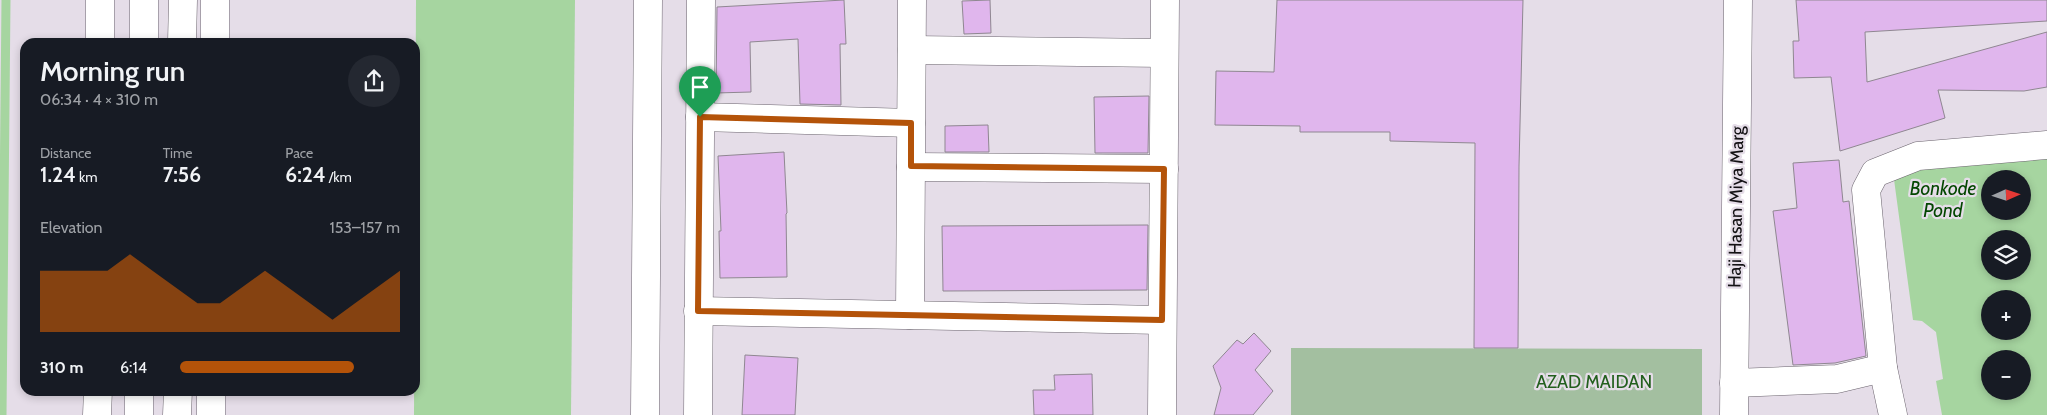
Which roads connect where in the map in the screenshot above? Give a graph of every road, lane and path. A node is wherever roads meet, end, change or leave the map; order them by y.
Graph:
1 (100, 0) edge
2 (144, 0) edge
3 (183, 0) edge
4 (215, 0) edge
5 (648, 0) edge
6 (700, 0) edge
7 (912, 0) edge
8 (1164, 0) edge
9 (1738, 0) edge
10 (100, 38) edge
11 (144, 38) edge
12 (182, 38) edge
13 (215, 38) edge
14 (912, 50) junction
15 (1164, 53) junction
16 (700, 117) junction
17 (911, 123) junction
18 (2047, 145) edge
19 (911, 166) junction
20 (1164, 169) junction
21 (698, 311) junction
22 (910, 315) junction
23 (1162, 320) junction
24 (1883, 368) junction
25 (1734, 383) junction
26 (98, 396) edge
27 (139, 396) edge
28 (178, 396) edge
29 (211, 396) edge
30 (98, 415) edge
31 (139, 415) edge
32 (177, 415) edge
33 (211, 415) edge
34 (645, 415) edge
35 (698, 415) edge
36 (1162, 415) edge
37 (1734, 415) edge
38 (1894, 415) edge

1 - 10 street
2 - 11 street
3 - 12 street
4 - 13 street
5 - 34 street
6 - 16 street
7 - 14 street
8 - 15 street
9 - 25 street, Haji Hasan Miya Marg
14 - 15 street
14 - 17 street
15 - 20 street
16 - 17 street
16 - 21 street
17 - 19 street
18 - 24 street
19 - 20 street
19 - 22 street
20 - 23 street
21 - 22 street
21 - 35 street
22 - 23 street
23 - 36 street
24 - 25 street
24 - 38 street
25 - 37 street, Haji Hasan Miya Marg
26 - 30 street
27 - 31 street
28 - 32 street
29 - 33 street

